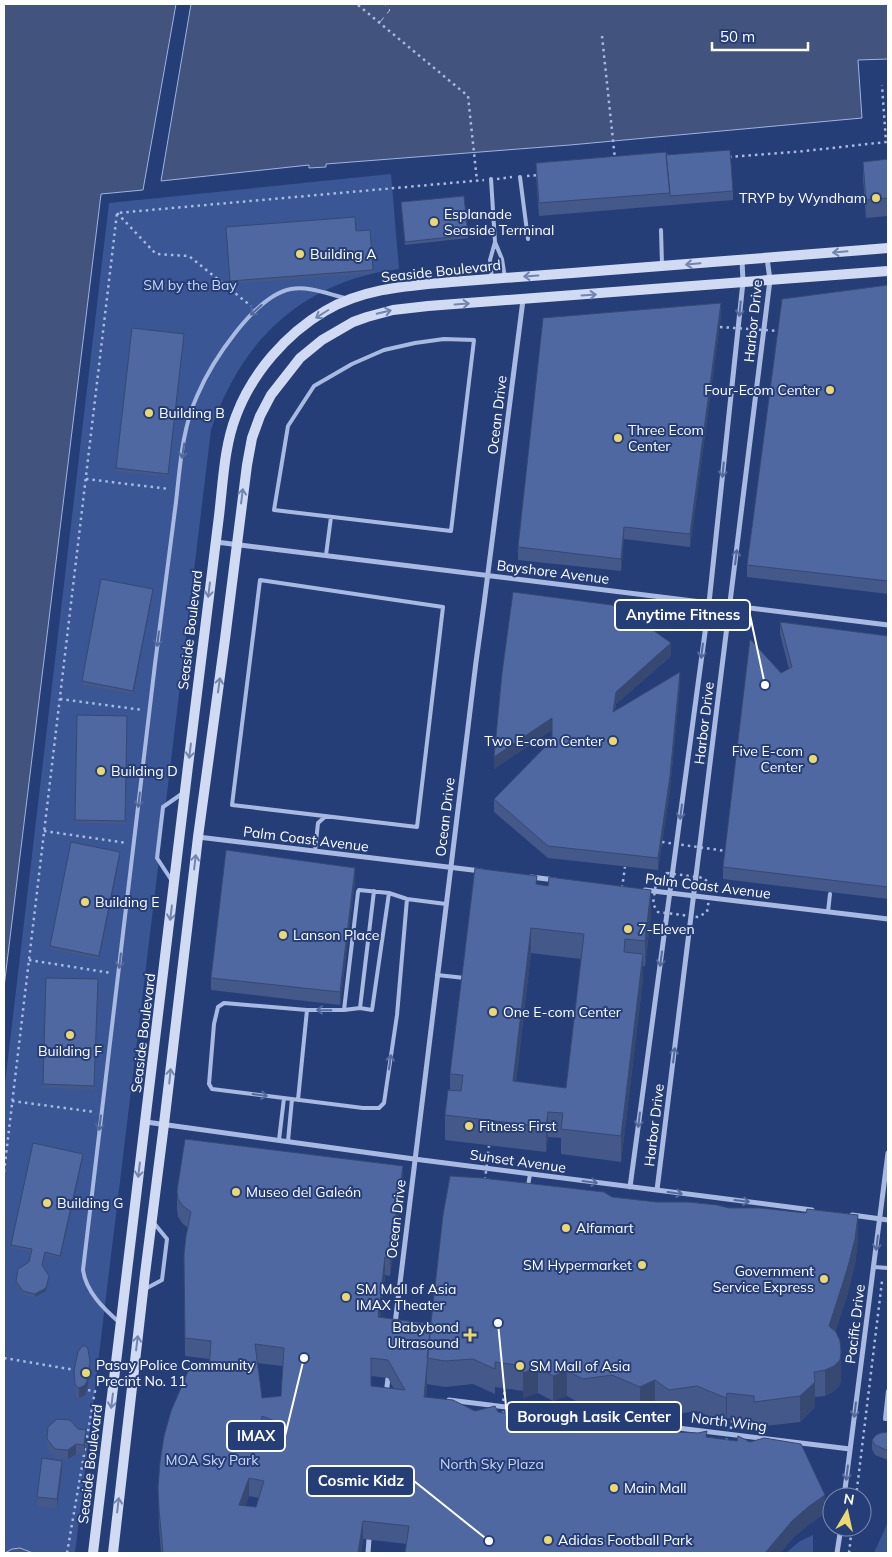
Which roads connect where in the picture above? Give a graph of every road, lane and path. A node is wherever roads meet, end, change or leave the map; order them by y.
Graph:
1 (358, 5) edge
2 (602, 36) dead end
3 (615, 161) edge
4 (520, 177) dead end
5 (491, 179) dead end
6 (477, 181) dead end
7 (117, 213) dead end
8 (661, 230) dead end
9 (528, 239) dead end
10 (495, 242) junction
11 (888, 248) edge
12 (767, 258) junction
13 (742, 260) junction
14 (662, 267) junction
15 (888, 271) edge
16 (505, 278) junction
17 (492, 279) junction
18 (770, 280) junction
19 (743, 282) junction
20 (349, 299) junction
21 (523, 300) junction
22 (256, 310) junction
23 (720, 328) edge
24 (779, 331) edge
25 (86, 479) dead end
26 (177, 490) junction
27 (331, 517) junction
28 (215, 542) junction
29 (236, 544) junction
30 (326, 555) junction
31 (488, 576) junction
32 (708, 603) junction
33 (730, 606) junction
34 (888, 625) edge
35 (60, 699) dead end
36 (150, 710) junction
37 (185, 792) junction
38 (326, 816) junction
39 (44, 831) dead end
40 (198, 837) junction
41 (662, 842) edge
42 (134, 844) junction
43 (315, 851) junction
44 (726, 851) edge
45 (451, 867) junction
46 (624, 867) edge
47 (488, 872) edge
48 (527, 876) edge
49 (566, 881) edge
50 (174, 885) junction
51 (635, 889) edge
52 (374, 891) junction
53 (388, 893) junction
54 (671, 893) junction
55 (621, 894) edge
56 (830, 894) edge
57 (694, 896) junction
58 (407, 899) junction
59 (446, 904) junction
60 (828, 912) junction
61 (888, 919) edge
62 (29, 960) dead end
63 (118, 974) junction
64 (437, 975) junction
65 (474, 979) edge
66 (360, 1008) junction
67 (307, 1010) junction
68 (344, 1010) junction
69 (284, 1098) junction
70 (292, 1099) junction
71 (298, 1100) junction
72 (12, 1101) dead end
73 (102, 1113) junction
74 (145, 1122) junction
75 (164, 1124) junction
76 (279, 1140) junction
77 (288, 1141) junction
78 (489, 1146) edge
79 (888, 1153) edge
80 (414, 1159) junction
81 (530, 1174) junction
82 (484, 1184) edge
83 (630, 1187) junction
84 (657, 1190) junction
85 (527, 1194) edge
86 (767, 1204) junction
87 (816, 1211) edge
88 (766, 1214) edge
89 (846, 1215) edge
90 (880, 1219) junction
91 (152, 1220) junction
92 (888, 1220) edge
93 (874, 1267) junction
94 (888, 1268) edge
95 (143, 1290) junction
96 (121, 1324) junction
97 (394, 1328) edge
98 (4, 1358) edge
99 (75, 1370) edge
100 (388, 1378) edge
101 (505, 1388) edge
102 (87, 1390) edge
103 (888, 1392) edge
104 (386, 1399) edge
105 (445, 1400) edge
106 (503, 1414) edge
107 (732, 1418) edge
108 (888, 1419) edge
109 (724, 1445) edge
110 (850, 1449) junction
111 (845, 1487) edge
112 (857, 1487) edge
113 (840, 1537) edge
114 (851, 1537) edge
115 (369, 1539) edge
116 (67, 1553) edge
117 (93, 1553) edge
118 (113, 1553) edge
119 (368, 1553) edge
120 (838, 1553) edge
121 (849, 1553) edge

1 - 6 path
2 - 3 path
4 - 9 lane
5 - 10 lane
7 - 22 path
8 - 14 lane
10 - 16 lane
10 - 17 lane
11 -> 12 street, Seaside Boulevard
12 - 13 street, Seaside Boulevard
12 - 18 street, Harbor Drive
13 -> 14 street, Seaside Boulevard
13 - 19 street, Harbor Drive
14 -> 16 street, Seaside Boulevard
15 - 18 street
16 - 17 street, Seaside Boulevard
17 - 20 street, Seaside Boulevard
18 - 19 street
33 -> 18 street, Harbor Drive
21 -> 19 street
19 -> 32 street, Harbor Drive
20 - 22 lane
20 -> 28 street, Seaside Boulevard
29 -> 21 street
21 - 31 street, Ocean Drive
22 -> 26 lane
23 - 24 path, bridge
25 - 26 path
26 -> 36 lane
27 - 27 lane
27 - 30 lane
28 - 29 street, Bayshore Avenue
28 -> 37 street, Seaside Boulevard
29 - 30 street, Bayshore Avenue
40 -> 29 street
30 - 31 street, Bayshore Avenue
31 - 32 street, Bayshore Avenue
31 - 45 street, Ocean Drive
32 - 33 street, Bayshore Avenue
32 -> 54 street, Harbor Drive
33 - 34 street, Bayshore Avenue
33 - 57 street, Harbor Drive
35 - 36 path
36 -> 42 lane
37 - 50 street, Seaside Boulevard
37 - 50 lane
38 - 38 lane
38 - 43 lane
39 - 42 path
40 - 43 street, Palm Coast Avenue
75 -> 40 street
41 - 44 path, bridge
42 -> 63 lane
43 - 45 street, Palm Coast Avenue
45 - 47 street, Palm Coast Avenue
45 - 59 street, Ocean Drive
46 - 55 path, bridge
48 - 49 street
50 -> 74 street, Seaside Boulevard
51 - 54 street, Palm Coast Avenue
52 - 53 lane
52 - 66 lane
52 - 68 lane
53 - 58 lane
53 - 66 lane
54 - 57 street, Palm Coast Avenue
54 -> 83 street, Harbor Drive
56 - 60 lane
57 - 60 street, Palm Coast Avenue
84 -> 57 street, Harbor Drive
58 - 59 lane
71 -> 58 lane
59 - 64 street, Ocean Drive
60 - 61 street, Palm Coast Avenue
62 - 63 path
63 - 73 lane
64 - 65 lane
64 - 80 street, Ocean Drive
66 - 68 lane
68 -> 67 lane
67 -> 69 lane
67 - 71 lane
69 - 70 lane
69 - 76 lane
70 - 71 lane
70 - 77 lane
72 - 73 path
73 -> 96 lane
74 - 75 street, Sunset Avenue
74 -> 96 street, Seaside Boulevard
75 - 76 street, Sunset Avenue
75 - 91 street
76 - 77 street, Sunset Avenue
77 - 80 street, Sunset Avenue
78 - 82 path, bridge
79 - 90 street, Pacific Drive
80 - 81 street, Sunset Avenue
80 - 97 street, Ocean Drive
81 -> 83 street, Sunset Avenue
81 - 85 lane
83 - 84 street, Sunset Avenue
84 -> 86 street, Sunset Avenue
86 - 87 street, Sunset Avenue
86 - 88 lane
89 - 90 street
90 - 92 street
90 -> 93 street, Pacific Drive
91 - 95 street
91 - 95 lane
93 - 94 lane
93 -> 110 street, Pacific Drive
93 - 112 path
118 -> 95 street
96 -> 117 street, Seaside Boulevard
98 - 99 path
100 - 104 street
101 - 106 path, bridge
102 - 116 path
103 - 108 lane
105 - 110 street, North Wing
107 - 109 path, bridge
110 -> 111 street, Pacific Drive
113 - 120 street
114 - 121 path
115 - 119 street

